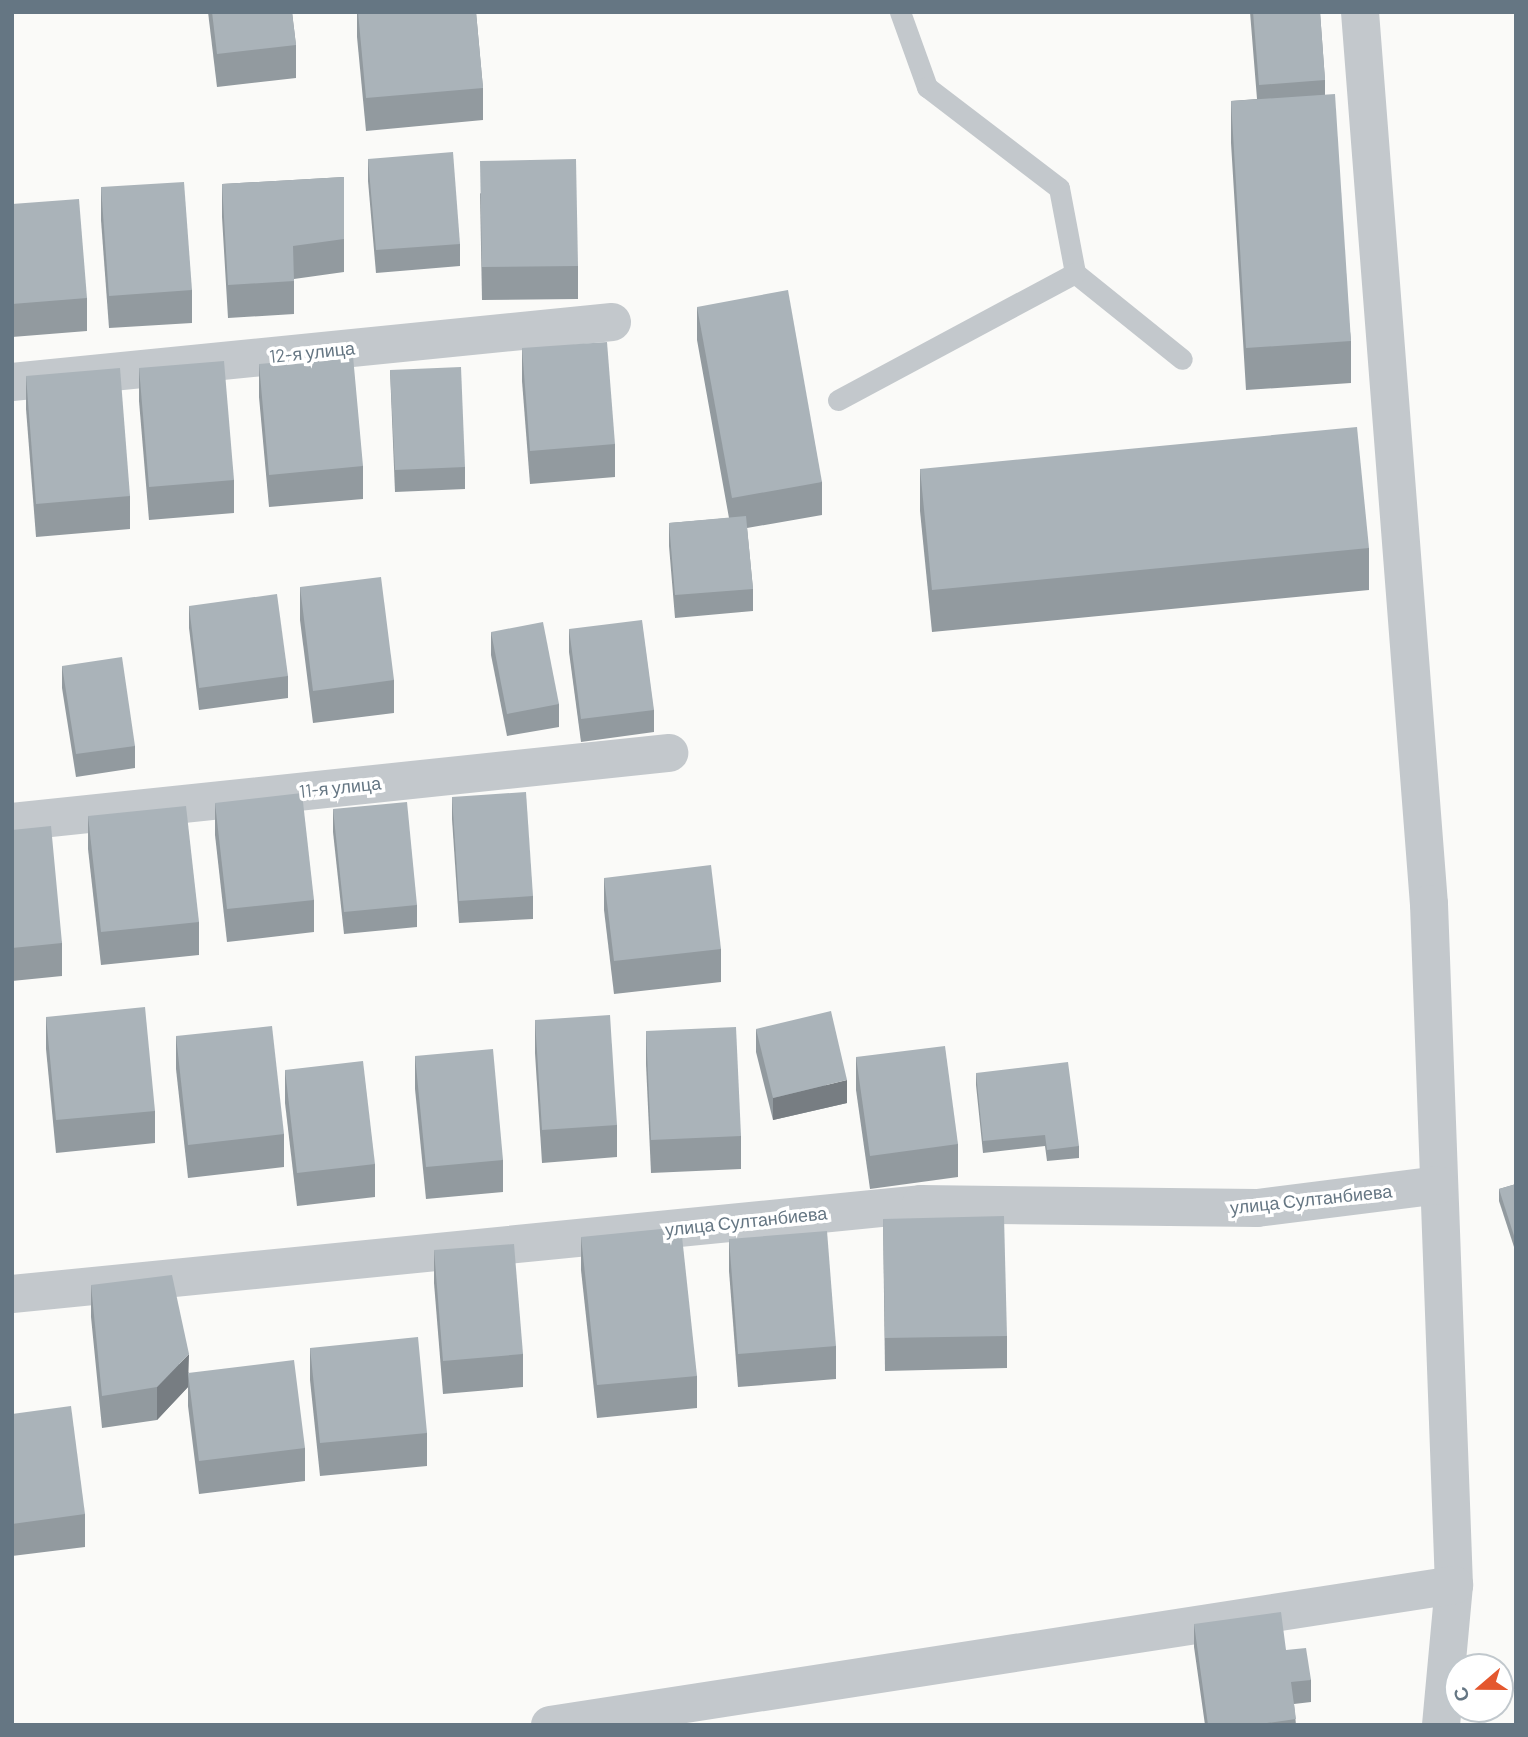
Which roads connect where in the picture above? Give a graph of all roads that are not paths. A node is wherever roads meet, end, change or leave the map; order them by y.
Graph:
1 (900, 12) edge
2 (1360, 12) edge
3 (1075, 273) junction
4 (612, 322) dead end
5 (1182, 359) dead end
6 (12, 382) edge
7 (838, 400) dead end
8 (669, 752) dead end
9 (12, 822) edge
10 (1439, 1185) junction
11 (12, 1294) edge
12 (1454, 1585) junction
13 (550, 1725) edge
14 (1441, 1725) edge

1 - 3 lane
2 - 10 street
3 - 5 lane
3 - 7 lane
4 - 6 street, 12-я улица
8 - 9 street, 11-я улица
10 - 11 street, улица Султанбиева
10 - 12 street
12 - 13 street
12 - 14 street

